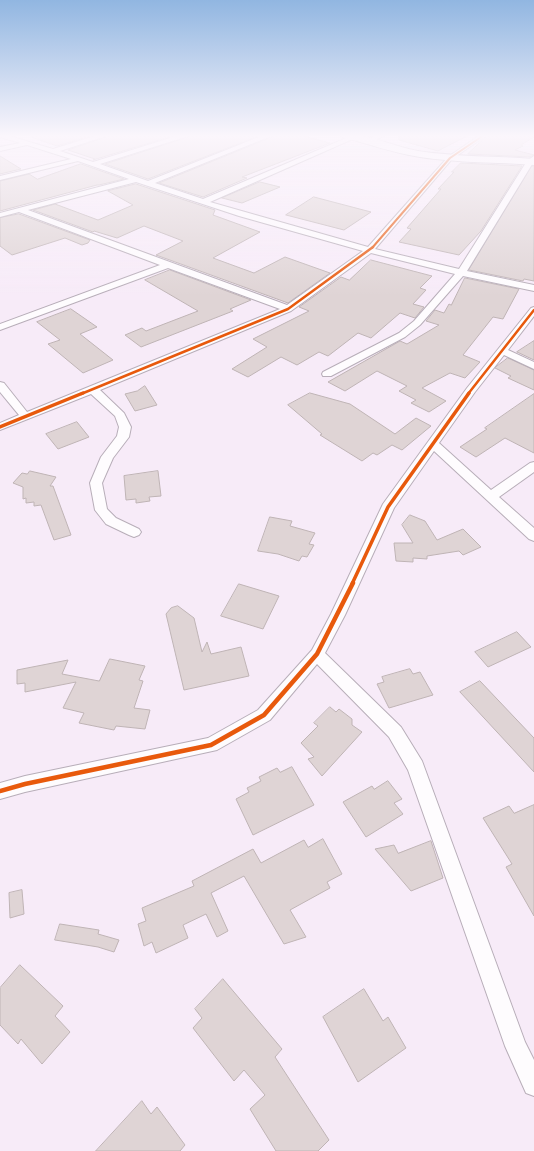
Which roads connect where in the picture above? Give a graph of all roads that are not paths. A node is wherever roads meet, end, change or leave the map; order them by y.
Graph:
1 (101, 189) edge
2 (162, 189) edge
3 (232, 189) edge
4 (423, 189) edge
5 (515, 189) edge
6 (203, 202) junction
7 (20, 210) junction
8 (0, 215) edge
9 (370, 250) junction
10 (167, 265) junction
11 (461, 273) junction
12 (534, 288) edge
13 (288, 309) junction
14 (533, 314) edge
15 (0, 327) edge
16 (501, 350) junction
17 (534, 366) edge
18 (327, 374) dead end
19 (0, 385) edge
20 (92, 389) junction
21 (25, 416) junction
22 (0, 427) edge
23 (432, 443) junction
24 (534, 466) edge
25 (491, 496) junction
26 (134, 532) dead end
27 (534, 536) edge
28 (317, 654) junction
29 (0, 791) edge
30 (534, 1085) edge

1 - 7 street
2 - 6 street
3 - 6 street
4 - 9 street
5 - 11 street
6 - 9 street
7 - 8 street
7 - 10 street
9 - 11 street
9 - 13 street
10 - 13 street
10 - 15 street
11 - 12 street
11 - 18 street
13 - 20 street
14 - 16 street
16 - 17 street
16 - 23 street
19 - 21 street
20 - 21 street
20 - 26 street
21 - 22 street
23 - 25 street
23 - 28 street
24 - 25 street
25 - 27 street
28 - 29 street
28 - 30 street

